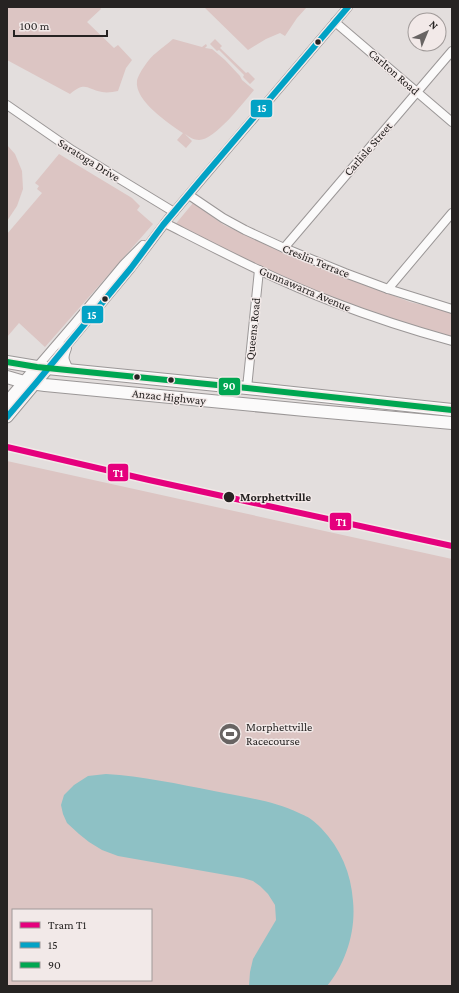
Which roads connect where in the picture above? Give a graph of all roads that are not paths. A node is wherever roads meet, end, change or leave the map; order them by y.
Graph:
1 (348, 7) edge
2 (335, 22) junction
3 (452, 51) edge
4 (417, 92) junction
5 (7, 105) edge
6 (452, 122) edge
7 (188, 195) junction
8 (174, 212) junction
9 (452, 213) edge
10 (164, 224) junction
11 (284, 248) junction
12 (259, 270) junction
13 (388, 289) junction
14 (452, 309) edge
15 (452, 341) edge
16 (65, 348) junction
17 (7, 362) edge
18 (43, 368) junction
19 (67, 370) junction
20 (7, 377) edge
21 (30, 382) junction
22 (247, 388) junction
23 (278, 391) junction
24 (311, 395) junction
25 (7, 402) edge
26 (290, 409) junction
27 (452, 410) edge
28 (323, 412) junction
29 (7, 417) edge
30 (452, 423) edge

1 - 2 street
2 - 4 street, Carlton Road
2 - 7 street
3 - 4 street, Carlisle Street
4 - 6 street, Carlton Road
4 - 11 street, Carlisle Street
5 - 8 street, Saratoga Drive
7 - 8 street
7 - 11 street, Creslin Terrace
8 - 10 street
9 - 13 street
10 - 12 street, Gunnawarra Avenue
10 - 16 street
10 - 18 street
11 - 13 street, Creslin Terrace
12 - 15 street, Gunnawarra Avenue
12 - 22 street, Queens Road
13 - 14 street, Creslin Terrace
16 - 18 street
16 - 19 highway
17 - 18 highway, Anzac Highway
18 - 19 highway, Anzac Highway
18 - 21 main road
19 - 22 highway, Anzac Highway
20 - 21 highway, Anzac Highway
21 - 25 main road
21 - 26 highway, Anzac Highway
21 - 29 main road
22 - 23 highway, Anzac Highway
23 - 24 highway, Anzac Highway
23 - 26 highway
24 - 27 highway, Anzac Highway
24 - 28 highway
26 - 28 highway, Anzac Highway
28 - 30 highway, Anzac Highway

